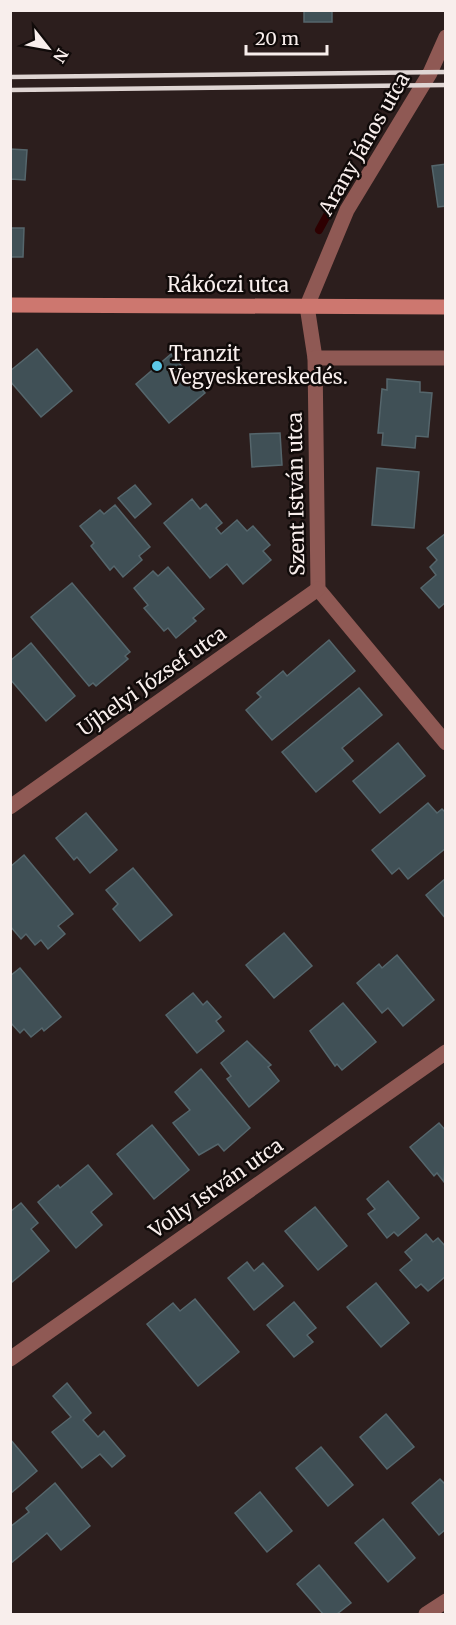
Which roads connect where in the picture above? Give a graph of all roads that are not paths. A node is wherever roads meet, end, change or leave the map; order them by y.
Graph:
1 (446, 37) edge
2 (10, 305) edge
3 (308, 306) junction
4 (446, 307) edge
5 (315, 358) junction
6 (446, 358) edge
7 (318, 589) junction
8 (446, 743) edge
9 (10, 807) edge
10 (446, 1052) edge
11 (10, 1359) edge
12 (446, 1601) edge
13 (426, 1614) edge

1 - 3 street, Arany János utca
2 - 3 main road, Rákóczi utca
3 - 4 main road, Rákóczi utca
3 - 5 street, Szent István utca
5 - 6 street
5 - 7 street, Szent István utca
7 - 8 street, Szent István utca
7 - 9 street, Ujhelyi József utca
10 - 11 street, Volly István utca
12 - 13 street

